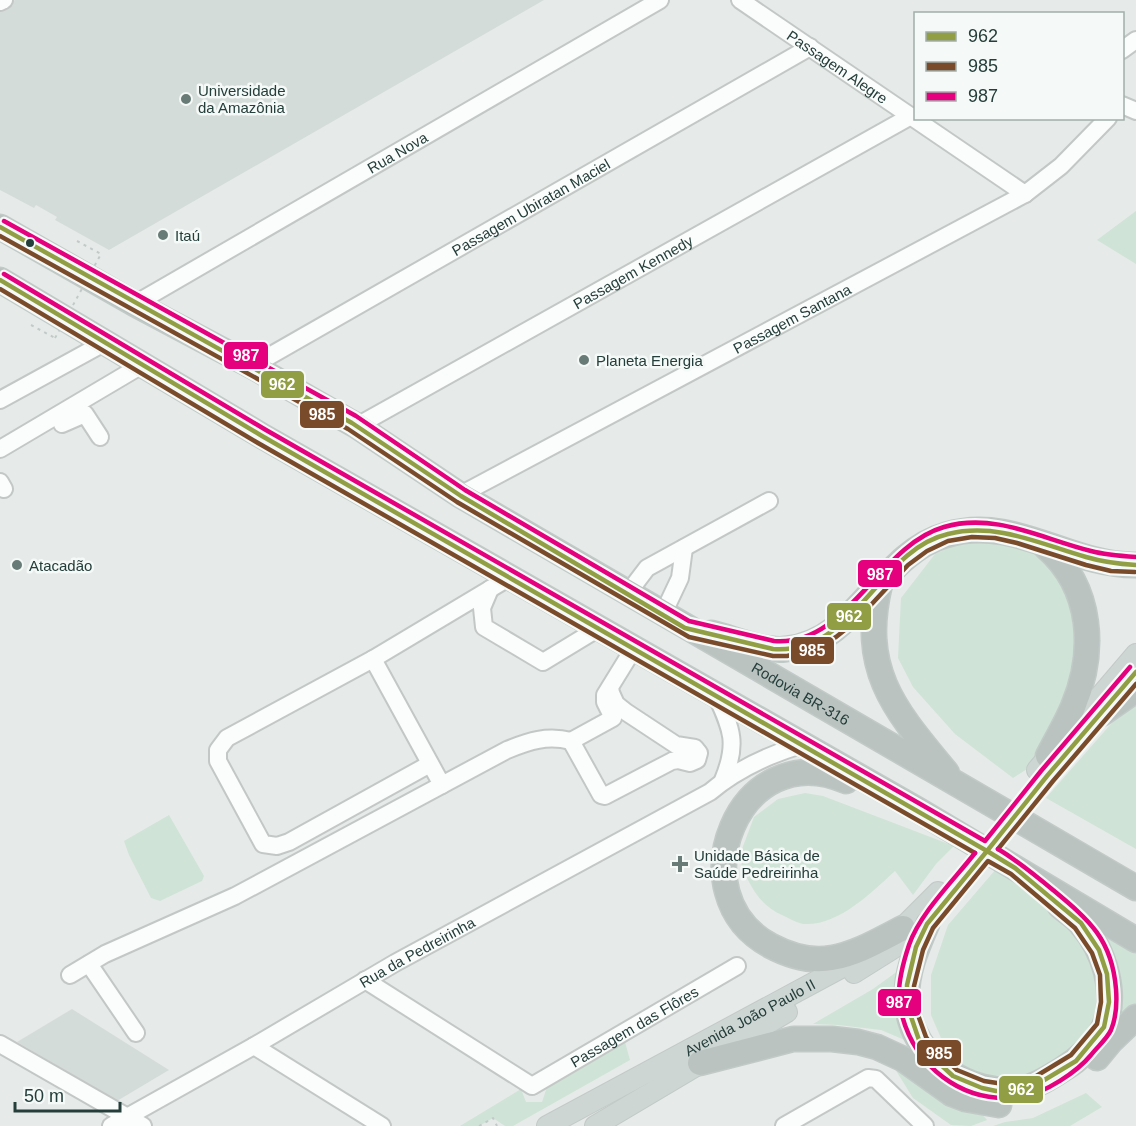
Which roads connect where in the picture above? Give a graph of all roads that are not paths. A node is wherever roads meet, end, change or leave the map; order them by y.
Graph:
1 (660, 0) edge
2 (740, 0) edge
3 (810, 47) junction
4 (911, 116) junction
5 (914, 118) edge
6 (917, 120) edge
7 (1106, 120) edge
8 (1025, 194) junction
9 (0, 227) edge
10 (0, 280) edge
11 (135, 304) junction
12 (104, 343) junction
13 (142, 365) junction
14 (252, 366) junction
15 (0, 400) edge
16 (357, 426) junction
17 (100, 436) dead end
18 (0, 449) edge
19 (0, 460) edge
20 (460, 495) junction
21 (769, 501) dead end
22 (1037, 540) junction
23 (684, 548) junction
24 (1136, 565) edge
25 (510, 577) junction
26 (881, 581) junction
27 (490, 589) junction
28 (628, 593) junction
29 (663, 614) junction
30 (599, 628) junction
31 (691, 630) junction
32 (634, 648) junction
33 (1136, 654) edge
34 (373, 659) junction
35 (1136, 672) edge
36 (1136, 690) edge
37 (717, 697) junction
38 (1101, 714) junction
39 (620, 715) junction
40 (571, 741) junction
41 (801, 745) junction
42 (430, 764) junction
43 (1044, 767) junction
44 (723, 780) junction
45 (956, 784) junction
46 (442, 785) junction
47 (918, 810) junction
48 (1084, 859) junction
49 (1015, 868) junction
50 (1136, 872) edge
51 (1136, 888) edge
52 (915, 926) junction
53 (1136, 940) edge
54 (89, 964) junction
55 (737, 966) dead end
56 (70, 975) dead end
57 (365, 980) junction
58 (1136, 1017) edge
59 (136, 1033) dead end
60 (0, 1044) edge
61 (254, 1046) junction
62 (700, 1063) junction
63 (127, 1116) junction
64 (111, 1126) edge
65 (143, 1126) edge
66 (382, 1126) edge
67 (547, 1126) edge
68 (595, 1126) edge
69 (784, 1126) edge
70 (925, 1126) edge

1 - 11 street, Rua Nova
2 - 3 street, Passagem Alegre
3 - 4 street, Passagem Alegre
3 - 14 street, Passagem Ubiratan Maciel
4 - 5 street, Passagem Alegre
4 - 16 street, Passagem Kennedy
6 - 8 street, Passagem Alegre
7 - 8 street, Passagem Santana
8 - 20 street, Passagem Santana
9 - 11 highway, Rodovia BR-316
10 - 12 highway
11 - 14 highway, Rodovia BR-316
12 - 13 highway
12 - 15 street
13 - 18 street
13 - 25 highway
14 - 16 highway, Rodovia BR-316
16 - 20 highway, Rodovia BR-316
17 - 19 street
20 - 28 highway, Rodovia BR-316
21 - 23 street
22 - 24 highway
22 - 26 highway
22 - 43 highway
23 - 28 street
23 - 29 street
25 - 27 street
25 - 30 highway
26 - 31 highway
26 - 45 highway
27 - 30 street
27 - 34 street
28 - 29 highway, Rodovia BR-316
29 - 31 highway, Rodovia BR-316
30 - 32 highway
31 - 45 highway, Rodovia BR-316
32 - 37 highway
32 - 39 street
33 - 43 main road
34 - 42 street
34 - 42 street
35 - 38 main road
36 - 38 highway
37 - 41 highway
37 - 44 street
38 - 43 main road
39 - 40 street
39 - 40 street
40 - 46 street
41 - 44 street, Rua da Pedreirinha
41 - 47 highway
42 - 46 street
43 - 52 main road, Avenida João Paulo II, bridge
44 - 57 street, Rua da Pedreirinha
45 - 48 highway, Rodovia BR-316
46 - 54 street
47 - 49 highway
47 - 52 highway
48 - 50 highway
48 - 51 highway, Rodovia BR-316
49 - 52 highway
49 - 53 highway
52 - 62 main road, Avenida João Paulo II
52 - 67 main road, Avenida João Paulo II
54 - 56 street
54 - 59 street
55 - 57 street, Passagem das Flôres
57 - 61 street, Rua da Pedreirinha
58 - 62 highway
60 - 63 street
61 - 63 street, Rua da Pedreirinha
61 - 66 street
62 - 68 main road, Avenida João Paulo II
63 - 64 street, Rua da Pedreirinha
63 - 65 street
69 - 70 street

